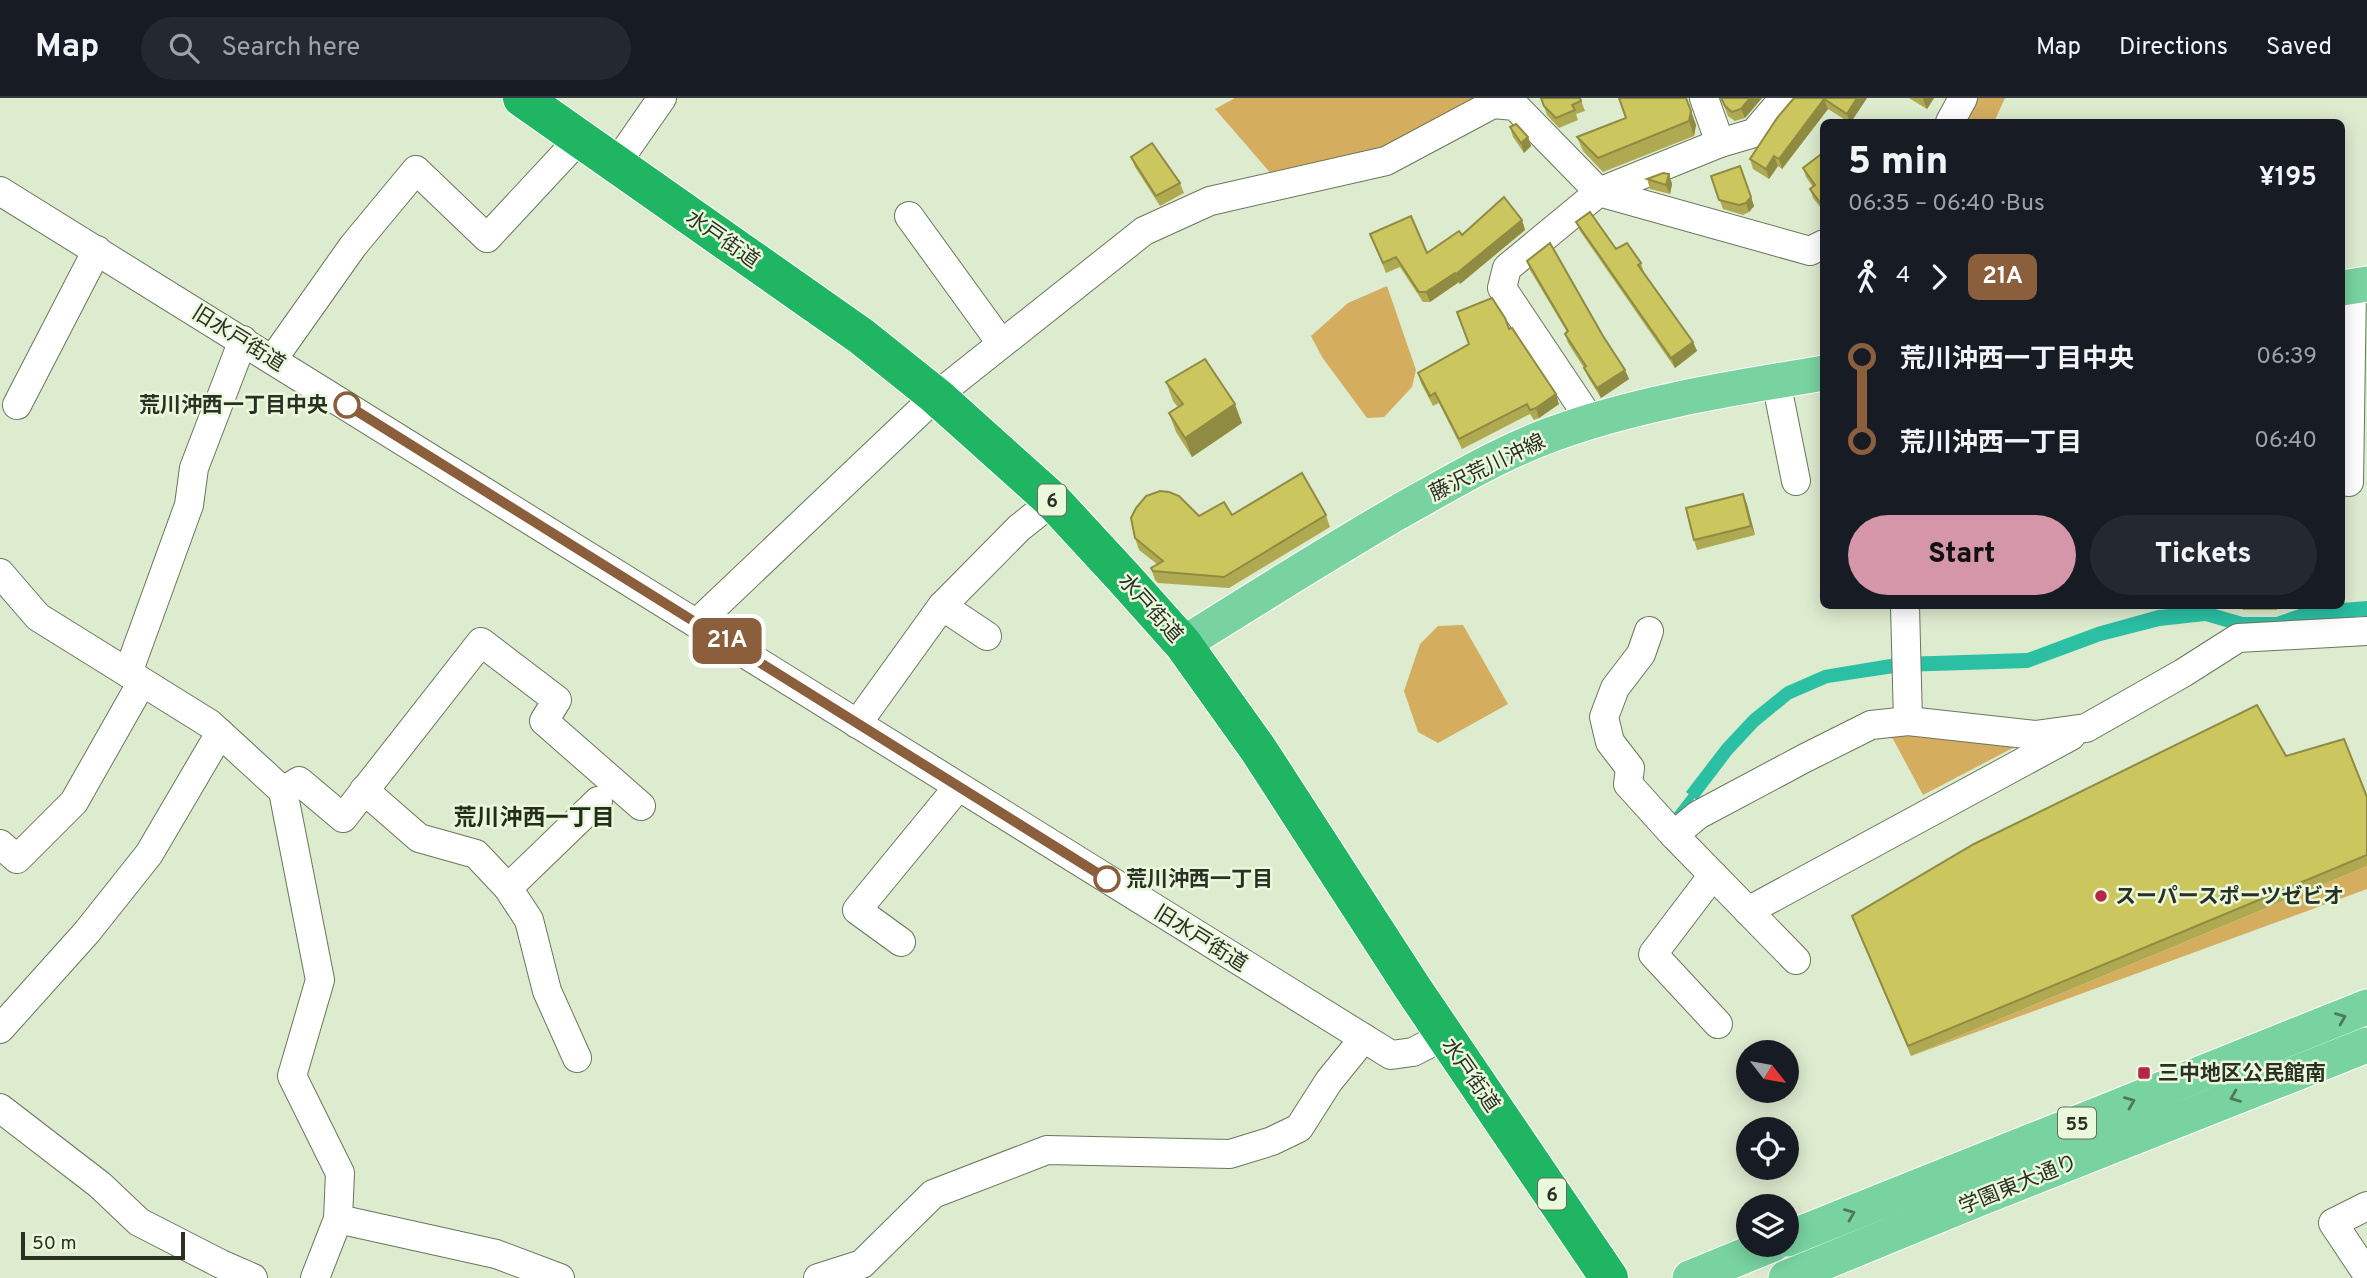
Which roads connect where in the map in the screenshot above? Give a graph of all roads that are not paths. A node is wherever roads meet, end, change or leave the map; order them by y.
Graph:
1 (522, 98) edge
2 (662, 98) edge
3 (1704, 98) edge
4 (1784, 98) edge
5 (1963, 98) edge
6 (1952, 119) edge
7 (580, 138) junction
8 (1720, 143) junction
9 (616, 164) junction
10 (1599, 192) junction
11 (3, 200) edge
12 (909, 216) dead end
13 (1820, 246) edge
14 (97, 250) junction
15 (2354, 286) edge
16 (243, 340) junction
17 (1001, 343) junction
18 (273, 359) junction
19 (1820, 374) edge
20 (1776, 381) junction
21 (936, 396) junction
22 (17, 405) dead end
23 (1591, 421) junction
24 (1796, 481) dead end
25 (2350, 482) dead end
26 (1053, 501) junction
27 (0, 573) edge
28 (942, 606) junction
29 (1905, 609) edge
30 (698, 622) junction
31 (1649, 631) dead end
32 (2367, 631) edge
33 (987, 636) dead end
34 (1183, 644) junction
35 (135, 677) junction
36 (1908, 721) junction
37 (857, 724) junction
38 (2086, 728) junction
39 (220, 733) junction
40 (958, 787) junction
41 (364, 790) junction
42 (284, 791) junction
43 (598, 801) dead end
44 (641, 806) dead end
45 (1674, 835) junction
46 (0, 844) edge
47 (1713, 875) junction
48 (508, 888) junction
49 (1748, 911) junction
50 (901, 942) dead end
51 (1796, 960) dead end
52 (2367, 1007) edge
53 (1718, 1024) dead end
54 (0, 1029) edge
55 (1444, 1036) junction
56 (1364, 1038) junction
57 (2367, 1045) edge
58 (577, 1058) dead end
59 (0, 1108) edge
60 (2367, 1206) edge
61 (338, 1219) junction
62 (1799, 1234) edge
63 (1741, 1257) edge
64 (2367, 1274) edge
65 (253, 1278) edge
66 (315, 1278) edge
67 (560, 1278) edge
68 (818, 1278) edge
69 (1609, 1278) edge
70 (1690, 1278) edge
71 (1786, 1278) edge

1 - 7 highway, 水戸街道 / 6
2 - 9 street
3 - 8 street
4 - 8 street
5 - 6 street
7 - 9 highway, 水戸街道 / 6
7 - 18 street
8 - 10 street
9 - 21 highway, 水戸街道 / 6
10 - 13 street
10 - 17 street
10 - 23 street
11 - 14 street, 旧水戸街道
12 - 17 street
14 - 16 street, 旧水戸街道
14 - 22 street
15 - 25 street
16 - 18 street, 旧水戸街道
16 - 35 street
17 - 21 street
18 - 30 street, 旧水戸街道
19 - 20 main road, 藤沢荒川沖線
20 - 23 main road, 藤沢荒川沖線
20 - 24 street
21 - 26 highway, 水戸街道 / 6
21 - 30 street
23 - 34 main road, 藤沢荒川沖線
26 - 28 street
26 - 34 highway, 水戸街道 / 6
27 - 35 street
28 - 33 street
28 - 37 street
29 - 36 street
30 - 37 street, 旧水戸街道
31 - 45 street
32 - 38 street
34 - 55 highway, 水戸街道 / 6
35 - 39 street
35 - 46 street
36 - 38 street
36 - 45 street
37 - 40 street, 旧水戸街道
38 - 49 street
39 - 42 street
39 - 54 street
40 - 50 street
40 - 56 street, 旧水戸街道
41 - 42 street
41 - 44 street
41 - 48 street
42 - 61 street
43 - 48 street
45 - 47 street
47 - 49 street
47 - 53 street
48 - 58 street
49 - 51 street
62 -> 52 main road, 学園東大通り / 55
55 - 56 street, 旧水戸街道
55 - 69 highway, 水戸街道 / 6
56 - 68 street
57 -> 71 main road, 学園東大通り / 55
59 - 65 street
60 - 64 street
61 - 66 street
61 - 67 street
63 - 70 main road

